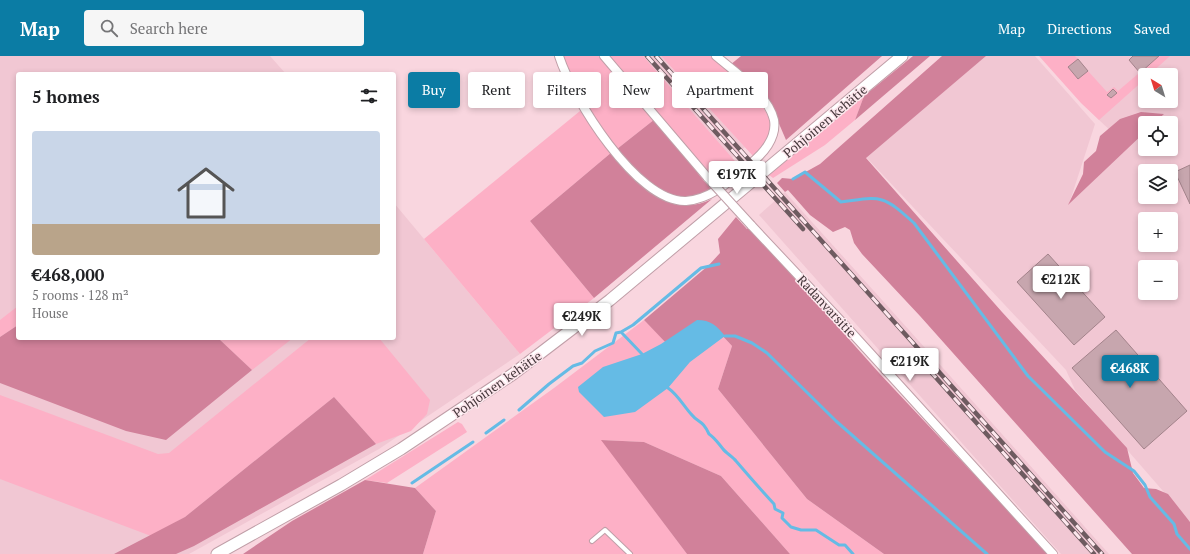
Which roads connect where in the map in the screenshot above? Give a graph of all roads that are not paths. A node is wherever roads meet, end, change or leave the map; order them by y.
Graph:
1 (559, 56) edge
2 (604, 56) edge
3 (716, 56) edge
4 (902, 56) edge
5 (592, 541) dead end
6 (217, 554) edge
7 (630, 554) edge
8 (1053, 554) edge

1 - 3 street
2 - 8 street, Radanvarsitie, bridge
4 - 6 main road, Pohjoinen kehätie
5 - 7 lane

